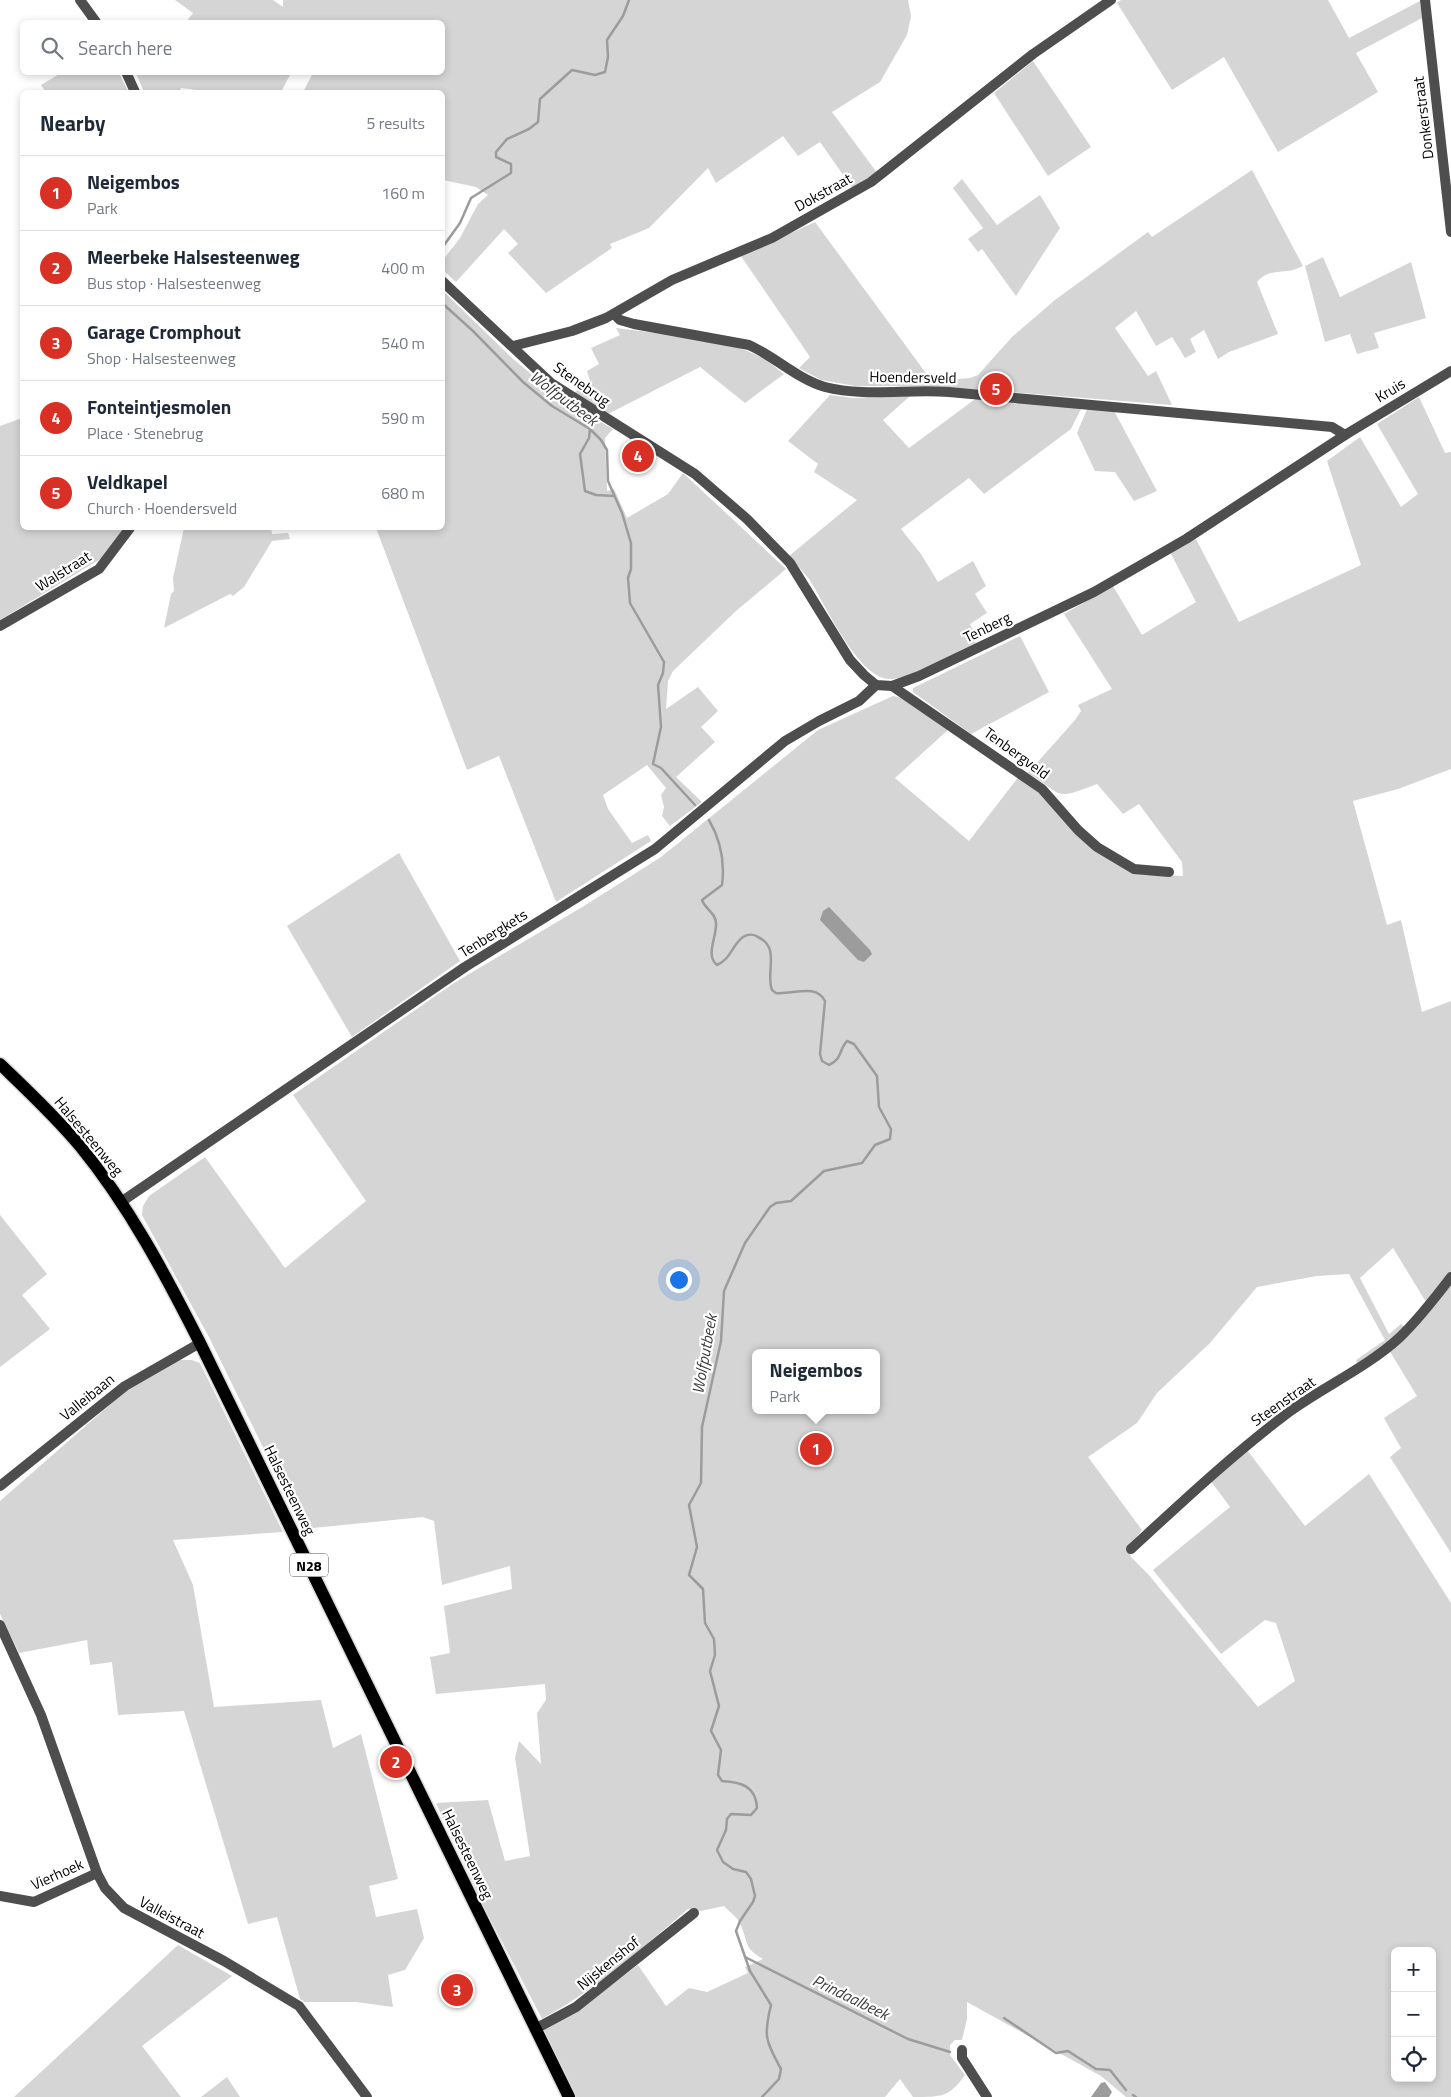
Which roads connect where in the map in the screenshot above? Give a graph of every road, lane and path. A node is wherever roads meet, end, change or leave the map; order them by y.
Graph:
1 (80, 0) edge
2 (1111, 0) edge
3 (1425, 0) edge
4 (95, 20) edge
5 (127, 75) edge
6 (134, 90) edge
7 (1451, 232) edge
8 (445, 284) edge
9 (614, 314) junction
10 (514, 346) junction
11 (1451, 371) edge
12 (1345, 435) junction
13 (128, 530) edge
14 (0, 626) edge
15 (876, 684) junction
16 (892, 686) junction
17 (1169, 872) dead end
18 (0, 1064) edge
19 (121, 1202) junction
20 (1451, 1277) edge
21 (200, 1343) junction
22 (0, 1486) edge
23 (1131, 1549) dead end
24 (0, 1625) edge
25 (97, 1873) junction
26 (0, 1896) edge
27 (694, 1913) dead end
28 (535, 2029) junction
29 (962, 2050) dead end
30 (367, 2097) edge
31 (569, 2097) edge
32 (987, 2097) edge

1 - 4 street
2 - 9 street, Dokstraat
3 - 7 street, Donkerstraat
5 - 6 street
8 - 10 street, Stenebrug
9 - 10 street, Dokstraat
9 - 12 street, Hoendersveld
10 - 15 street, Stenebrug
11 - 12 street, Kruis
12 - 16 street, Tenberg
13 - 14 street, Walstraat
15 - 16 street, Tenberg
15 - 19 street, Tenbergkets
16 - 17 street, Tenbergveld
18 - 19 main road, Halsesteenweg / N28
19 - 21 main road, Halsesteenweg / N28
20 - 23 street, Steenstraat
21 - 22 street, Valleibaan
21 - 28 main road, Halsesteenweg / N28
24 - 25 street, Valleistraat
25 - 26 street, Vierhoek
25 - 30 street, Valleistraat
27 - 28 street, Nijskenshof
28 - 31 main road, Halsesteenweg / N28
29 - 32 street

